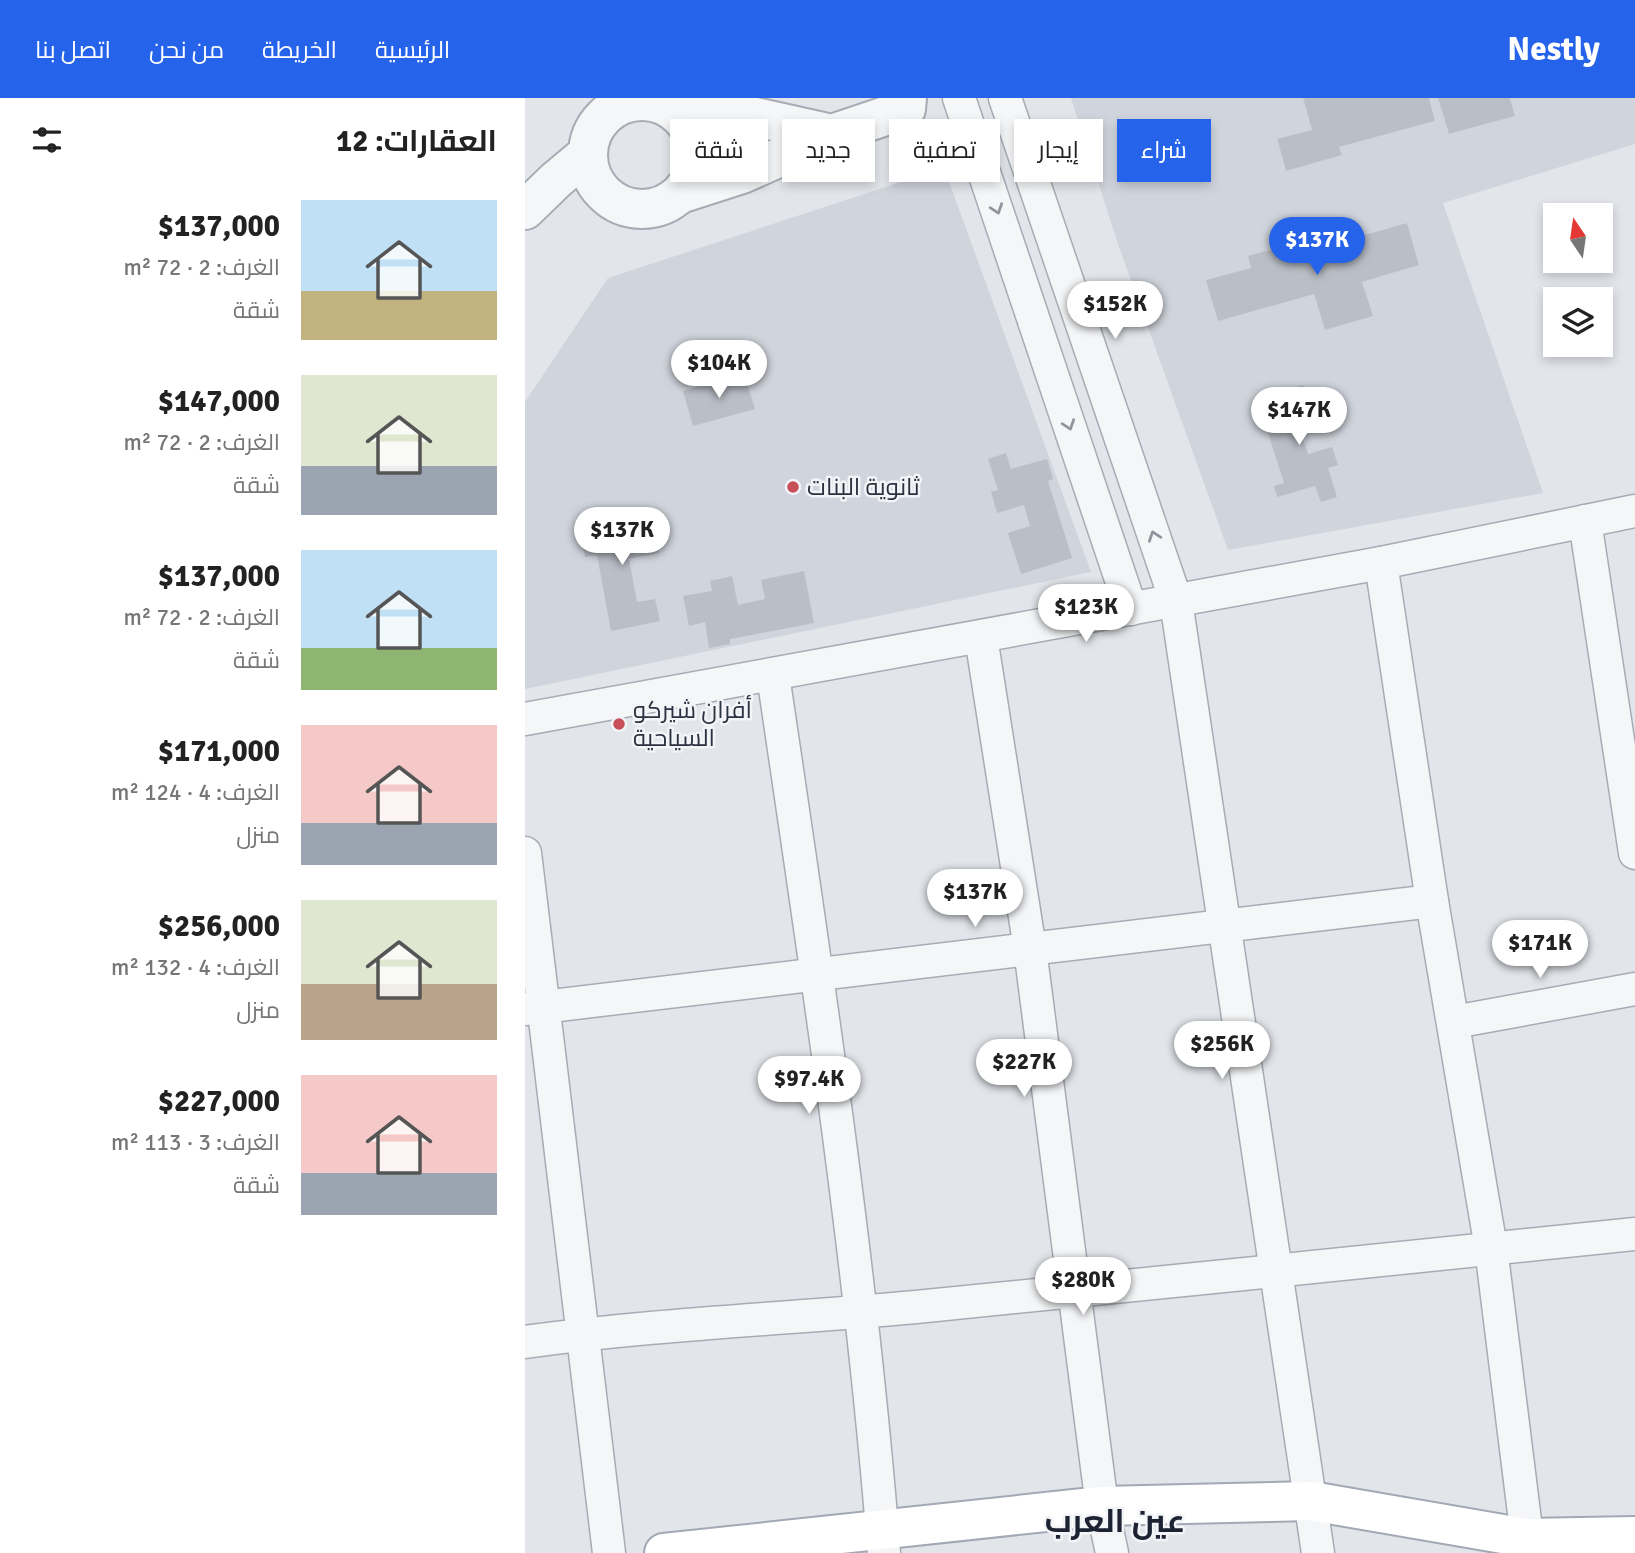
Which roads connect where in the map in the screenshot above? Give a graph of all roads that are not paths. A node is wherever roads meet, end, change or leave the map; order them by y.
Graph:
1 (959, 98) edge
2 (1005, 98) edge
3 (914, 102) edge
4 (608, 106) edge
5 (669, 107) junction
6 (870, 119) edge
7 (782, 123) edge
8 (587, 154) junction
9 (782, 156) edge
10 (680, 194) junction
11 (525, 209) edge
12 (1635, 511) edge
13 (1585, 521) junction
14 (1381, 563) junction
15 (1176, 601) junction
16 (1131, 609) junction
17 (981, 637) junction
18 (773, 676) junction
19 (525, 719) edge
20 (525, 853) edge
21 (1635, 853) edge
22 (1432, 901) junction
23 (1225, 926) junction
24 (1030, 949) junction
25 (817, 974) junction
26 (1635, 989) edge
27 (535, 1008) edge
28 (1454, 1021) junction
29 (1635, 1234) edge
30 (1491, 1248) junction
31 (1276, 1272) junction
32 (1075, 1292) junction
33 (860, 1312) junction
34 (583, 1334) junction
35 (525, 1342) edge
36 (1311, 1501) junction
37 (1103, 1506) junction
38 (1635, 1536) edge
39 (883, 1541) edge
40 (1528, 1545) edge
41 (609, 1553) edge
42 (664, 1553) edge
43 (1112, 1553) edge
44 (1318, 1553) edge

1 -> 16 street
15 -> 2 street
3 - 6 street
4 - 5 street
4 - 8 street
5 - 7 street
5 - 10 street
8 - 10 street
8 - 11 street
9 - 10 street
12 - 13 street
13 - 14 street
13 - 21 street
14 - 15 street
14 - 22 street
15 - 16 street
15 - 23 street
16 - 17 street
17 - 18 street
17 - 24 street
18 - 19 street
18 - 25 street
20 - 27 street
22 - 23 street
22 - 28 street
23 - 24 street
23 - 31 street
24 - 25 street
24 - 32 street
25 - 27 street
25 - 33 street
26 - 28 street
27 - 34 street
28 - 30 street
29 - 30 street
30 - 31 street
30 - 40 street
31 - 32 street
31 - 36 street
32 - 33 street
32 - 37 street
33 - 34 street
33 - 39 street
34 - 35 street
34 - 41 street
36 - 37 main road
36 - 40 main road
36 - 44 street
37 - 39 main road
37 - 43 street
38 - 40 main road
39 - 42 main road

